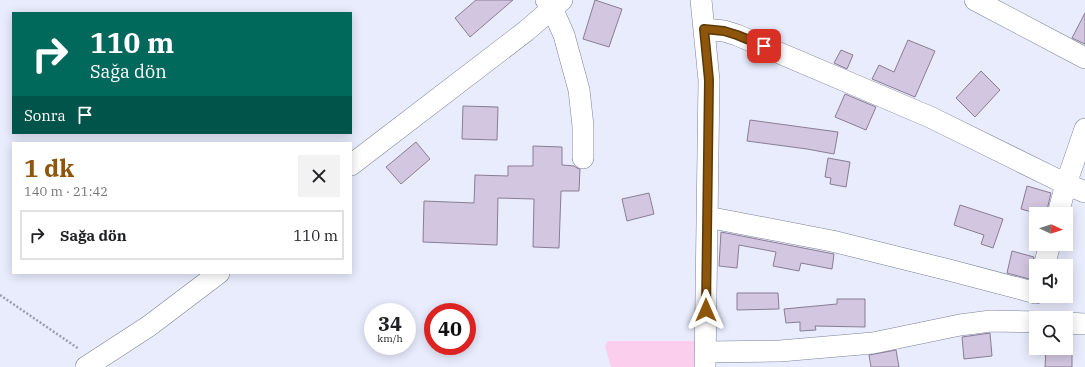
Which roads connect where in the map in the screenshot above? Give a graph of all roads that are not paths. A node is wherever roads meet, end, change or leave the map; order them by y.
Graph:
1 (701, 0) edge
2 (975, 0) edge
3 (553, 3) edge
4 (704, 29) junction
5 (1085, 58) edge
6 (1085, 129) edge
7 (583, 158) dead end
8 (352, 163) edge
9 (1066, 184) junction
10 (1085, 192) edge
11 (1060, 207) edge
12 (707, 217) junction
13 (218, 274) edge
14 (1029, 293) edge
15 (1029, 322) edge
16 (1073, 323) edge
17 (1085, 324) edge
18 (706, 360) edge
19 (91, 364) edge

1 - 4 street
2 - 5 street
3 - 7 street
3 - 8 street
4 - 9 street
4 - 12 street
6 - 9 street
9 - 10 street
9 - 11 street
12 - 14 street
12 - 18 street
13 - 19 street
15 - 18 street
16 - 17 street

